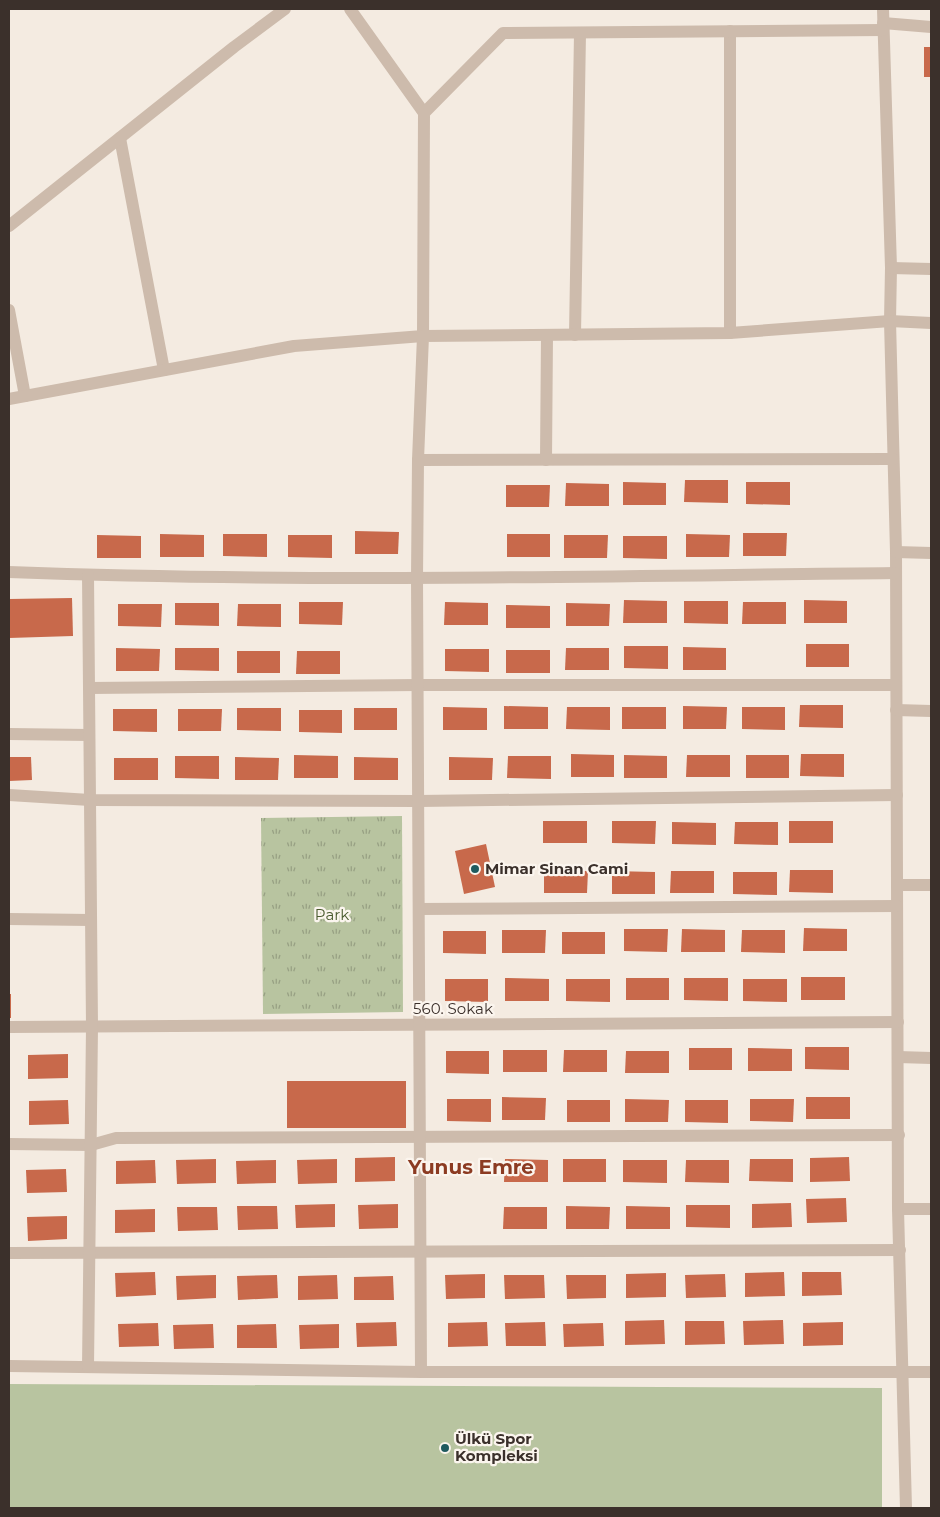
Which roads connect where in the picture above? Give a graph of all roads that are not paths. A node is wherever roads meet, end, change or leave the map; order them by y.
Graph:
1 (285, 9) edge
2 (350, 9) edge
3 (883, 9) edge
4 (883, 27) junction
5 (931, 27) edge
6 (730, 32) junction
7 (580, 33) junction
8 (424, 113) junction
9 (120, 138) junction
10 (9, 226) edge
11 (891, 268) junction
12 (931, 268) edge
13 (9, 310) edge
14 (890, 321) junction
15 (931, 324) edge
16 (730, 333) junction
17 (547, 335) junction
18 (575, 335) junction
19 (423, 336) junction
20 (164, 370) junction
21 (25, 396) junction
22 (9, 399) edge
23 (893, 459) junction
24 (418, 460) junction
25 (546, 460) junction
26 (896, 552) junction
27 (931, 553) edge
28 (9, 572) edge
29 (895, 572) junction
30 (88, 575) junction
31 (417, 578) junction
32 (418, 685) junction
33 (896, 685) junction
34 (89, 688) junction
35 (896, 710) junction
36 (931, 711) edge
37 (9, 734) edge
38 (89, 735) junction
39 (9, 795) edge
40 (897, 795) junction
41 (90, 800) junction
42 (419, 801) junction
43 (897, 885) junction
44 (931, 886) edge
45 (897, 906) junction
46 (419, 909) junction
47 (9, 919) edge
48 (90, 920) junction
49 (898, 1022) junction
50 (420, 1025) junction
51 (9, 1027) edge
52 (92, 1027) junction
53 (898, 1057) junction
54 (931, 1058) edge
55 (899, 1135) junction
56 (420, 1136) junction
57 (9, 1144) edge
58 (91, 1145) junction
59 (898, 1209) junction
60 (931, 1209) edge
61 (900, 1250) junction
62 (89, 1252) junction
63 (421, 1252) junction
64 (9, 1253) edge
65 (9, 1366) edge
66 (88, 1367) junction
67 (902, 1371) junction
68 (421, 1372) junction
69 (931, 1372) edge
70 (906, 1508) edge

1 - 9 street
2 - 8 street
3 - 4 street
4 - 5 street
4 - 6 street
4 - 11 street
6 - 7 street
6 - 16 street
7 - 8 street
7 - 18 street
8 - 19 street
9 - 10 street
9 - 20 street
11 - 12 street
11 - 14 street
13 - 21 street
14 - 15 street
14 - 16 street
14 - 23 street
16 - 18 street
17 - 18 street
17 - 19 street
17 - 25 street
19 - 20 street
19 - 24 street
20 - 21 street
21 - 22 street
23 - 25 street
23 - 26 street
24 - 25 street
24 - 31 street
26 - 27 street
26 - 29 street
28 - 30 street
29 - 31 street
29 - 33 street
30 - 31 street
30 - 34 street
31 - 32 street
32 - 33 street
32 - 34 street
32 - 42 street
33 - 35 street
34 - 38 street
35 - 36 street
35 - 40 street
37 - 38 street
38 - 41 street
39 - 41 street
40 - 42 street
40 - 43 street
41 - 42 street
41 - 48 street
42 - 46 street
43 - 44 street
43 - 45 street
45 - 46 street
45 - 49 street
46 - 50 street
47 - 48 street
48 - 52 street
49 - 50 street, 560. Sokak
49 - 53 street
50 - 52 street, 560. Sokak
50 - 56 street
51 - 52 street, 560. Sokak
52 - 58 street
53 - 54 street
53 - 55 street
55 - 56 street
55 - 59 street
56 - 58 street
56 - 63 street
57 - 58 street
58 - 62 street
59 - 60 street
59 - 61 street
61 - 63 street
61 - 67 street
62 - 63 street
62 - 64 street
62 - 66 street
63 - 68 street
65 - 66 street
66 - 68 street
67 - 68 street
67 - 69 street
67 - 70 street

